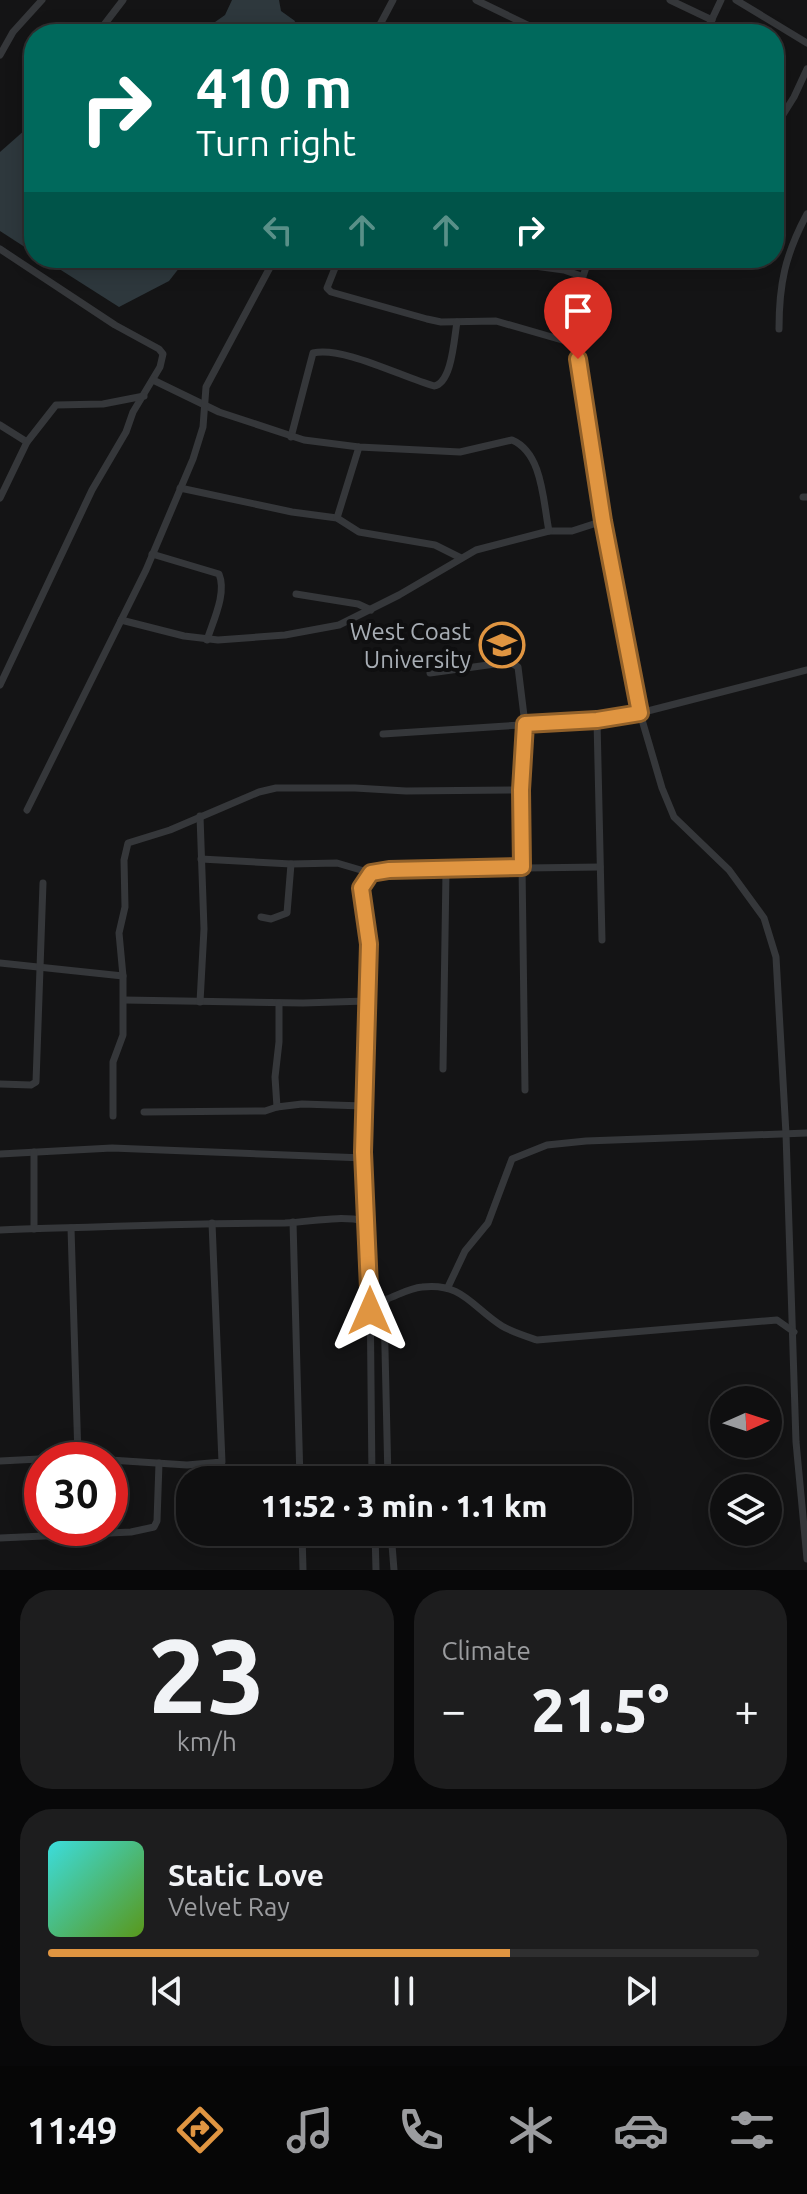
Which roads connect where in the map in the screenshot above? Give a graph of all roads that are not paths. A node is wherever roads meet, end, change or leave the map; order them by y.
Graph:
1 (42, 0) edge
2 (123, 0) edge
3 (393, 0) edge
4 (476, 0) edge
5 (670, 0) edge
6 (721, 0) edge
7 (736, 0) edge
8 (712, 20) junction
9 (105, 24) edge
10 (380, 24) edge
11 (525, 24) edge
12 (710, 24) edge
13 (776, 24) edge
14 (784, 29) edge
15 (807, 43) edge
16 (0, 55) edge
17 (807, 69) edge
18 (803, 90) edge
19 (784, 116) edge
20 (807, 214) edge
21 (0, 249) edge
22 (24, 265) edge
23 (29, 268) edge
24 (270, 268) edge
25 (334, 268) edge
26 (549, 268) edge
27 (585, 268) edge
28 (581, 276) junction
29 (457, 322) junction
30 (779, 329) dead end
31 (576, 344) junction
32 (153, 380) junction
33 (144, 396) junction
34 (204, 406) junction
35 (0, 425) edge
36 (291, 437) junction
37 (27, 442) junction
38 (359, 447) junction
39 (180, 488) junction
40 (0, 498) edge
41 (337, 518) junction
42 (603, 521) junction
43 (549, 531) junction
44 (152, 554) junction
45 (461, 558) junction
46 (296, 594) dead end
47 (371, 610) junction
48 (121, 620) junction
49 (207, 640) junction
50 (807, 670) edge
51 (3, 671) edge
52 (430, 673) dead end
53 (0, 685) edge
54 (640, 713) junction
55 (597, 720) junction
56 (525, 724) junction
57 (383, 734) dead end
58 (521, 790) junction
59 (27, 810) dead end
60 (200, 816) junction
61 (201, 859) junction
62 (291, 864) junction
63 (522, 867) junction
64 (600, 867) junction
65 (446, 871) junction
66 (371, 873) junction
67 (43, 883) dead end
68 (261, 917) dead end
69 (602, 940) dead end
70 (0, 963) edge
71 (42, 968) junction
72 (123, 976) junction
73 (124, 1000) junction
74 (366, 1001) junction
75 (200, 1002) junction
76 (279, 1003) junction
77 (443, 1069) dead end
78 (0, 1084) edge
79 (525, 1090) dead end
80 (364, 1106) junction
81 (277, 1107) junction
82 (144, 1112) dead end
83 (113, 1116) dead end
84 (807, 1133) edge
85 (786, 1134) junction
86 (34, 1152) junction
87 (0, 1154) edge
88 (364, 1158) junction
89 (365, 1221) junction
90 (293, 1222) junction
91 (212, 1223) junction
92 (71, 1228) junction
93 (34, 1229) junction
94 (0, 1230) edge
95 (448, 1287) junction
96 (794, 1332) junction
97 (78, 1442) edge
98 (24, 1460) edge
99 (0, 1461) edge
100 (128, 1461) edge
101 (159, 1463) junction
102 (300, 1466) edge
103 (372, 1466) edge
104 (388, 1466) edge
105 (0, 1538) edge
106 (302, 1546) edge
107 (375, 1546) edge
108 (392, 1546) edge
109 (807, 1559) edge
110 (303, 1570) edge
111 (376, 1570) edge
112 (394, 1570) edge

1 - 16 street
2 - 9 street
3 - 10 street
4 - 11 street
5 - 8 street
6 - 8 street
7 - 13 street
8 - 12 street
14 - 15 street
17 - 18 street
18 - 19 street
20 - 30 street
21 - 22 street
23 - 32 street
24 - 34 street
25 - 29 street
26 - 28 street
27 - 28 street
28 - 31 street
29 - 31 street
29 - 36 street
31 - 42 street
32 - 33 street
32 - 34 street
33 - 37 street
33 - 51 street
34 - 36 street
34 - 39 street
35 - 37 street
36 - 38 street
37 - 40 street
38 - 41 street
38 - 43 street
39 - 41 street
39 - 44 street
41 - 45 street
42 - 43 street
42 - 54 street
43 - 45 street
44 - 48 street
44 - 49 street
45 - 47 street
46 - 47 street
47 - 49 street
48 - 49 street
48 - 59 street
50 - 54 street
51 - 53 street
52 - 56 street
54 - 55 street
54 - 85 street
55 - 56 street
55 - 64 street
56 - 57 street
56 - 58 street
58 - 60 street
58 - 63 street
60 - 61 street
60 - 72 street
61 - 62 street
61 - 75 street
62 - 66 street
62 - 68 street
63 - 64 street
63 - 65 street
63 - 79 street
64 - 69 street
65 - 66 street
65 - 77 street
66 - 74 street
67 - 71 street
70 - 71 street
71 - 72 street
71 - 78 street
72 - 73 street
73 - 75 street
73 - 83 street
74 - 76 street
74 - 80 street
75 - 76 street
76 - 81 street
80 - 81 street
80 - 88 street
81 - 82 street
84 - 85 street
85 - 95 street
85 - 96 street
86 - 87 street
86 - 88 street
86 - 93 street
88 - 89 street
89 - 90 street
89 - 103 street
90 - 91 street
90 - 102 street
91 - 92 street
91 - 101 street
92 - 93 street
92 - 97 street
93 - 94 street
95 - 96 street
95 - 104 street
96 - 109 street
98 - 99 street
100 - 101 street
101 - 105 street
106 - 110 street
107 - 111 street
108 - 112 street

